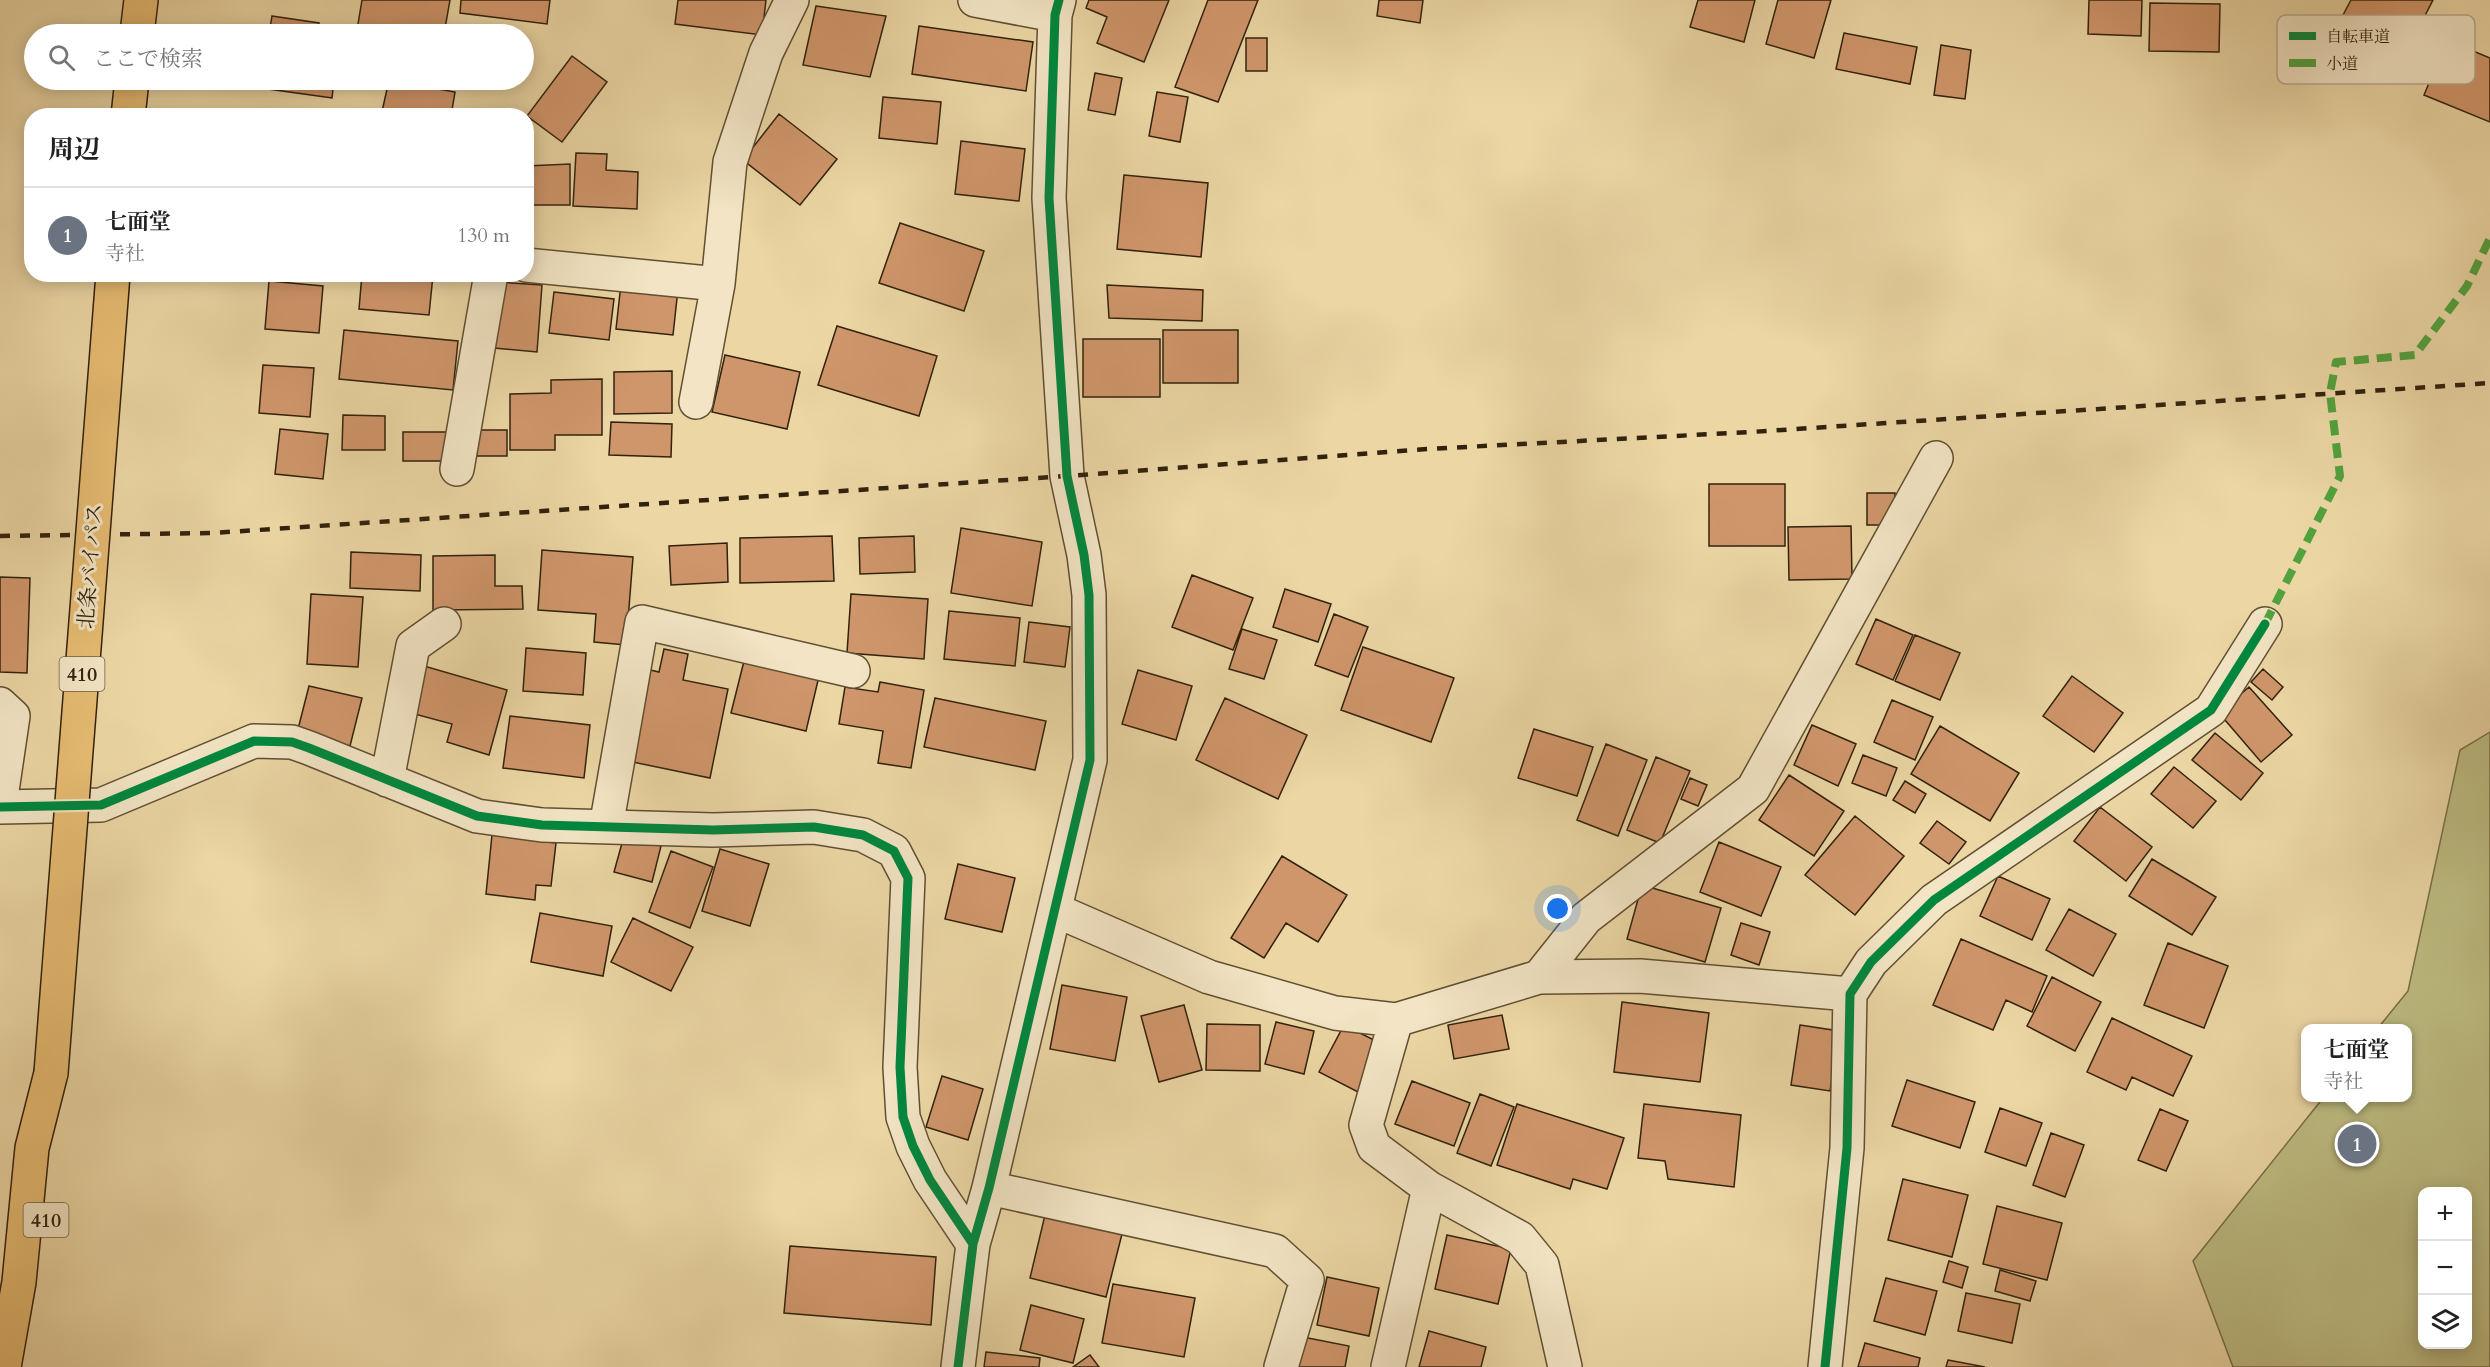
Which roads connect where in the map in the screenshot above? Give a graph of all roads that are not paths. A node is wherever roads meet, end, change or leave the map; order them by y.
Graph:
1 (141, 0) edge
2 (792, 0) edge
3 (975, 0) edge
4 (1057, 8) edge
5 (138, 24) edge
6 (131, 90) edge
7 (130, 108) edge
8 (534, 266) edge
9 (112, 282) edge
10 (490, 282) edge
11 (718, 284) junction
12 (696, 402) dead end
13 (1936, 458) dead end
14 (457, 469) dead end
15 (444, 624) dead end
16 (2265, 624) dead end
17 (853, 671) dead end
18 (0, 704) edge
19 (387, 780) junction
20 (0, 806) edge
21 (606, 827) junction
22 (1055, 910) junction
23 (1539, 977) junction
24 (1850, 994) junction
25 (1396, 1020) junction
26 (51, 1073) junction
27 (989, 1188) junction
28 (1429, 1188) junction
29 (973, 1244) junction
30 (4, 1367) edge
31 (26, 1367) edge
32 (958, 1367) edge
33 (1281, 1367) edge
34 (1388, 1367) edge
35 (1565, 1367) edge
36 (1825, 1367) edge

1 - 5 highway
2 - 11 street
3 - 4 street
4 - 22 street
6 - 7 highway
8 - 11 street
9 - 26 highway, 北条バイパス / 410, bridge
10 - 14 street
11 - 12 street
13 - 23 street
15 - 19 street
16 - 24 street
17 - 21 street
18 - 20 street
19 - 20 street
19 - 21 street
21 - 29 street
22 - 25 street
22 - 27 street
23 - 24 street
23 - 25 street
24 - 36 street
25 - 28 street
26 - 30 highway, 北条バイパス / 410
26 - 31 highway, 北条バイパス / 410
27 - 29 street
27 - 33 street
28 - 34 street
28 - 35 street
29 - 32 street

